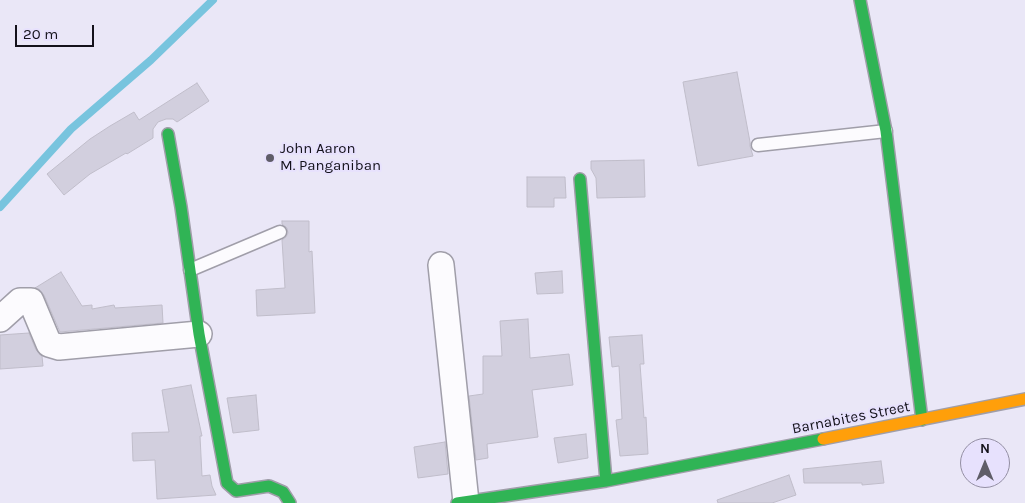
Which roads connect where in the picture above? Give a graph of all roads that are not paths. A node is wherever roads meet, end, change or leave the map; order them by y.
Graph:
1 (860, 0) edge
2 (886, 131) junction
3 (168, 134) dead end
4 (758, 145) dead end
5 (580, 179) dead end
6 (280, 232) dead end
7 (441, 265) dead end
8 (190, 270) junction
9 (0, 319) edge
10 (199, 334) junction
11 (1025, 399) edge
12 (922, 420) junction
13 (606, 481) junction
14 (462, 502) edge
15 (290, 503) edge

1 - 2 street, Barnabites Street
2 - 4 lane
2 - 12 street, Barnabites Street
3 - 8 street
5 - 13 street
6 - 8 lane
7 - 14 street
8 - 10 street
9 - 10 street
10 - 15 street
11 - 12 street
12 - 13 street, Barnabites Street
13 - 14 street, Barnabites Street

